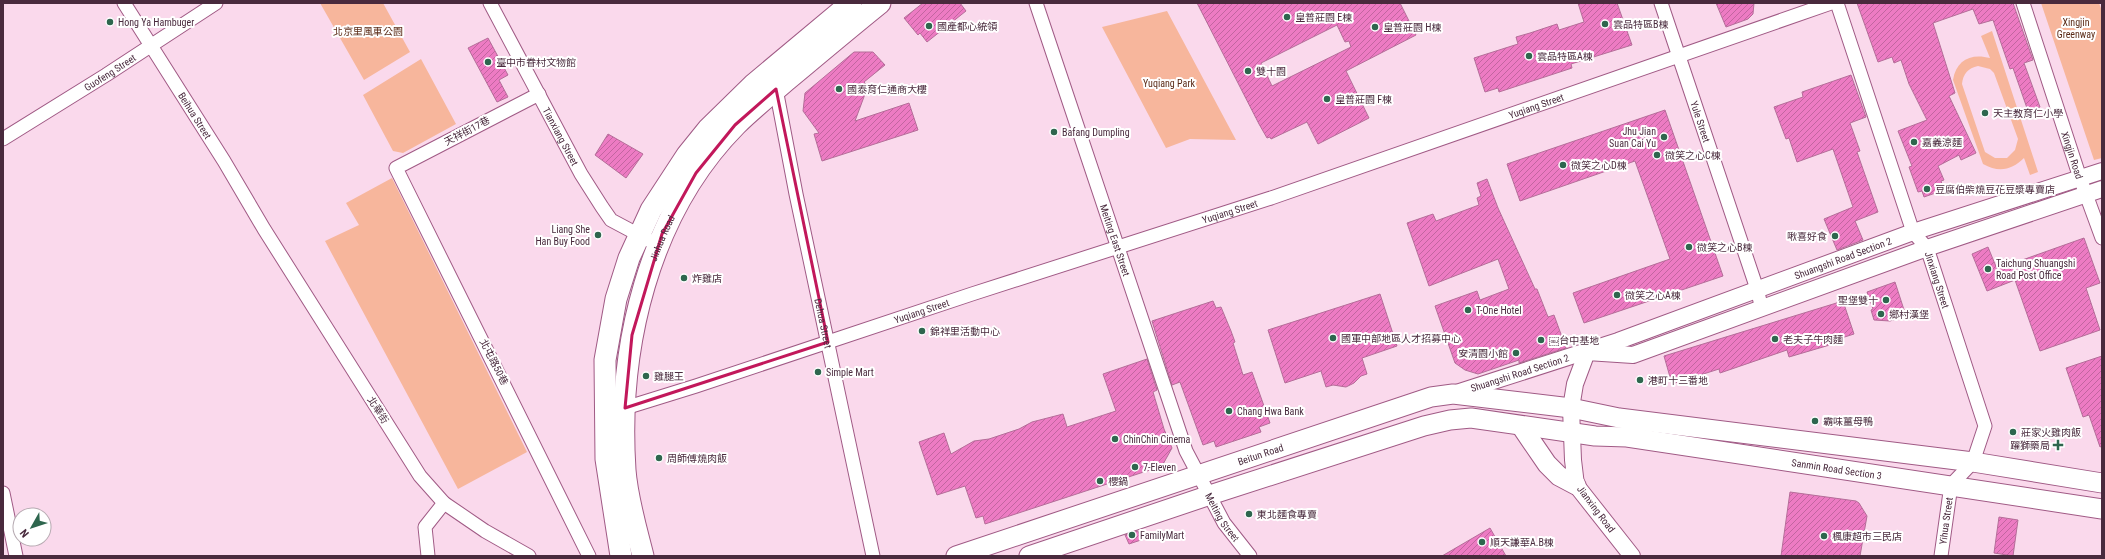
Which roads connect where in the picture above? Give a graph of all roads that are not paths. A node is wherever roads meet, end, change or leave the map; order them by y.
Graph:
1 (124, 3) edge
2 (216, 3) edge
3 (490, 3) edge
4 (851, 3) edge
5 (880, 3) edge
6 (1036, 3) edge
7 (1661, 3) edge
8 (1831, 3) edge
9 (1837, 3) edge
10 (2023, 3) edge
11 (150, 46) junction
12 (1679, 55) junction
13 (776, 89) junction
14 (538, 94) junction
15 (3, 139) edge
16 (396, 168) joint
17 (2102, 171) edge
18 (2080, 178) junction
19 (2102, 188) edge
20 (2087, 193) junction
21 (1913, 232) junction
22 (639, 235) junction
23 (2102, 238) edge
24 (658, 245) junction
25 (1118, 248) junction
26 (1927, 248) junction
27 (1757, 289) junction
28 (1762, 309) junction
29 (828, 342) junction
30 (1587, 352) junction
31 (1453, 394) junction
32 (625, 408) junction
33 (1571, 408) junction
34 (1521, 426) junction
35 (1572, 431) junction
36 (1974, 462) junction
37 (1198, 475) junction
38 (2102, 483) edge
39 (1576, 485) junction
40 (1951, 485) junction
41 (3, 493) edge
42 (1210, 495) junction
43 (444, 503) junction
44 (2102, 509) edge
45 (616, 524) junction
46 (16, 556) edge
47 (428, 556) edge
48 (528, 556) edge
49 (589, 556) edge
50 (606, 556) edge
51 (621, 556) edge
52 (643, 556) edge
53 (873, 556) edge
54 (956, 556) edge
55 (1029, 556) edge
56 (1250, 556) edge
57 (1632, 556) edge
58 (1941, 556) edge

1 - 11 street
2 - 11 street, Guofeng Street
3 - 14 street, Tianxiang Street
4 - 22 main road
5 - 13 main road, Jinhua Road
6 - 25 street, Meiting East Street
7 - 12 street, Yule Street
8 - 12 street, Yuqiang Street
9 - 21 street, Jinxiang Street
10 - 18 street, Xingjin Road
11 - 15 street, Guofeng Street
11 - 43 street, 北華街
12 - 25 street, Yuqiang Street
12 - 27 street, Yule Street
13 - 24 main road, Jinhua Road
13 - 29 street, Dehua Street
14 - 16 street, 天祥街17巷
14 - 22 street, Tianxiang Street
16 - 49 street, 北屯路50巷
17 - 18 street, Shuangshi Road Section 2
18 - 20 street, Xingjin Road
18 - 21 street, Shuangshi Road Section 2
19 - 20 street, Shuangshi Road Section 2
20 - 23 street, Xingjin Road
20 - 26 street, Shuangshi Road Section 2
21 - 26 street, Jinxiang Street
21 - 27 street, Shuangshi Road Section 2
22 - 24 street, Tianxiang Street
22 - 45 main road
24 - 32 main road, Jinhua Road
25 - 29 street, Yuqiang Street
25 - 37 street, Meiting East Street
26 - 28 street, Shuangshi Road Section 2
26 - 36 street, Jinxiang Street
27 - 28 street, Yule Street
27 - 30 street, Shuangshi Road Section 2
28 - 30 street, Shuangshi Road Section 2
29 - 32 street, Yuqiang Street
29 - 53 street, Dehua Street
30 - 31 street, Shuangshi Road Section 2
30 - 33 street, Shuangshi Road Section 2
31 - 33 main road, Beitun Road
31 - 37 main road, Beitun Road
32 - 52 main road, Jinhua Road
33 - 35 street, Shuangshi Road Section 2
33 - 36 main road
34 - 35 main road
34 - 39 main road
34 - 42 main road
35 - 39 street, Jianxing Road
35 - 40 main road, Sanmin Road Section 3
36 - 38 main road
36 - 40 street, Jinxiang Street
37 - 42 street, Meiting Street
37 - 54 main road, Beitun Road
39 - 57 street, Jianxing Road
40 - 44 main road, Sanmin Road Section 3
40 - 58 street, Yihua Street
41 - 46 street
42 - 55 main road
42 - 56 street, Meiting Street
43 - 47 street
43 - 48 street, 北華街
45 - 50 main road
45 - 51 main road

